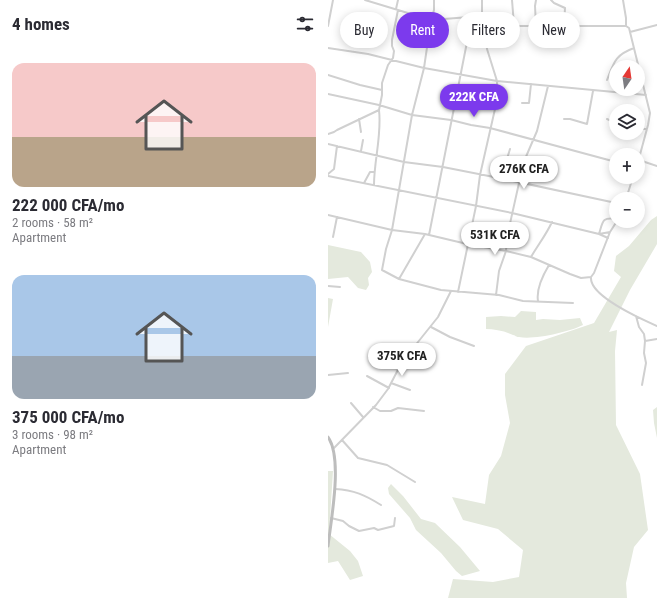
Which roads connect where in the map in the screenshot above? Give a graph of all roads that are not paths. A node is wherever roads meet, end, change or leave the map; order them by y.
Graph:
1 (333, 0) edge
2 (365, 0) edge
3 (398, 0) edge
4 (434, 0) edge
5 (482, 0) edge
6 (512, 0) edge
7 (536, 0) edge
8 (551, 0) edge
9 (623, 0) edge
10 (397, 10) junction
11 (404, 12) edge
12 (433, 12) edge
13 (482, 12) edge
14 (513, 12) edge
15 (535, 12) edge
16 (565, 12) edge
17 (657, 25) edge
18 (328, 26) edge
19 (580, 26) edge
20 (627, 27) junction
21 (631, 31) junction
22 (328, 48) edge
23 (427, 48) edge
24 (467, 48) edge
25 (488, 48) edge
26 (634, 48) junction
27 (392, 60) junction
28 (424, 68) junction
29 (328, 75) edge
30 (462, 75) junction
31 (607, 80) dead end
32 (497, 81) junction
33 (531, 84) junction
34 (548, 86) junction
35 (382, 90) junction
36 (593, 90) junction
37 (328, 94) edge
38 (646, 95) junction
39 (522, 103) dead end
40 (379, 105) junction
41 (379, 110) junction
42 (412, 115) junction
43 (358, 119) junction
44 (564, 119) dead end
45 (451, 120) junction
46 (490, 128) junction
47 (647, 129) joint
48 (361, 132) dead end
49 (328, 134) edge
50 (363, 140) dead end
51 (532, 140) junction
52 (328, 144) edge
53 (337, 146) junction
54 (642, 148) edge
55 (510, 149) dead end
56 (360, 151) junction
57 (377, 154) junction
58 (609, 160) edge
59 (404, 162) junction
60 (645, 163) edge
61 (657, 166) edge
62 (443, 167) junction
63 (374, 172) junction
64 (328, 175) edge
65 (480, 175) junction
66 (504, 179) junction
67 (364, 183) junction
68 (518, 183) junction
69 (374, 185) junction
70 (399, 191) junction
71 (436, 197) junction
72 (609, 202) edge
73 (476, 206) junction
74 (512, 213) junction
75 (328, 215) edge
76 (337, 217) junction
77 (609, 219) edge
78 (552, 222) junction
79 (612, 228) edge
80 (392, 230) junction
81 (610, 232) junction
82 (425, 234) junction
83 (600, 234) junction
84 (429, 235) junction
85 (333, 237) dead end
86 (608, 238) junction
87 (467, 244) junction
88 (506, 251) junction
89 (531, 258) junction
90 (549, 265) junction
91 (591, 277) junction
92 (399, 279) junction
93 (328, 286) edge
94 (340, 287) dead end
95 (451, 291) junction
96 (458, 292) junction
97 (496, 295) junction
98 (538, 301) junction
99 (573, 303) dead end
100 (636, 316) junction
101 (657, 324) edge
102 (431, 327) junction
103 (657, 339) edge
104 (645, 341) junction
105 (474, 346) dead end
106 (369, 357) dead end
107 (398, 368) junction
108 (348, 373) dead end
109 (328, 375) edge
110 (367, 376) dead end
111 (391, 383) junction
112 (642, 385) dead end
113 (389, 388) junction
114 (410, 390) dead end
115 (351, 403) dead end
116 (373, 407) junction
117 (424, 411) dead end
118 (362, 417) junction
119 (328, 436) edge
120 (342, 440) junction
121 (334, 448) junction
122 (415, 482) dead end
123 (335, 489) junction
124 (381, 505) dead end
125 (331, 518) junction
126 (395, 518) dead end
127 (328, 546) edge

1 - 18 street
2 - 10 street
3 - 10 street
4 - 12 street
5 - 13 street
6 - 14 street
7 - 15 street
8 - 16 street
9 - 20 street
10 - 11 street
10 - 27 street
17 - 21 street
19 - 20 street
20 - 21 street
21 - 26 street
22 - 27 street
23 - 28 street
24 - 30 street
25 - 32 street
26 - 31 street
26 - 38 street
27 - 28 street
27 - 35 street
28 - 30 street
28 - 42 street
29 - 35 street
30 - 32 street
30 - 45 street
32 - 33 street
32 - 46 street
33 - 34 street
33 - 39 street
34 - 36 street
34 - 51 street
35 - 40 street
36 - 38 street
36 - 44 street
37 - 40 street
38 - 47 street
40 - 41 street
40 - 42 street
41 - 43 street
41 - 57 street
42 - 45 street
42 - 59 street
43 - 48 street
43 - 49 street
45 - 46 street
45 - 62 street
46 - 51 street
46 - 65 street
47 - 54 street
50 - 56 street
51 - 58 street
51 - 68 street
52 - 53 street
53 - 56 street
53 - 64 street
55 - 66 street
56 - 57 street
57 - 59 street
57 - 63 street
59 - 62 street
59 - 70 street
60 - 61 street
62 - 65 street
62 - 71 street
63 - 67 street
63 - 69 street
64 - 67 street
65 - 66 street
65 - 73 street
66 - 68 street
67 - 69 street
68 - 72 street
68 - 74 street
69 - 70 street
70 - 71 street
70 - 80 street
71 - 73 street
71 - 84 street
73 - 74 street
73 - 87 street
74 - 78 street
74 - 88 street
75 - 76 street
76 - 80 street
76 - 85 street
77 - 83 street
78 - 83 street
78 - 89 street
79 - 81 street
80 - 82 street
80 - 92 street
81 - 83 street
81 - 86 street
82 - 84 street
82 - 92 street
83 - 86 street
84 - 87 street
86 - 91 street
87 - 88 street
87 - 96 street
88 - 89 street
88 - 97 street
89 - 90 street
90 - 91 street
90 - 98 street
91 - 100 street
92 - 95 street
93 - 94 street
95 - 96 street
95 - 102 street
96 - 97 street
97 - 98 street
98 - 99 street
100 - 101 street
100 - 104 street
102 - 105 street
102 - 107 street
103 - 104 street
104 - 112 street
106 - 107 street
107 - 111 street
108 - 109 street
110 - 113 street
111 - 113 street
111 - 114 street
113 - 116 street
115 - 118 street
116 - 117 street
116 - 118 street
118 - 120 street
119 - 121 main road
120 - 121 street
120 - 122 street
121 - 123 main road
123 - 124 street
123 - 125 main road
125 - 126 street
125 - 127 main road

